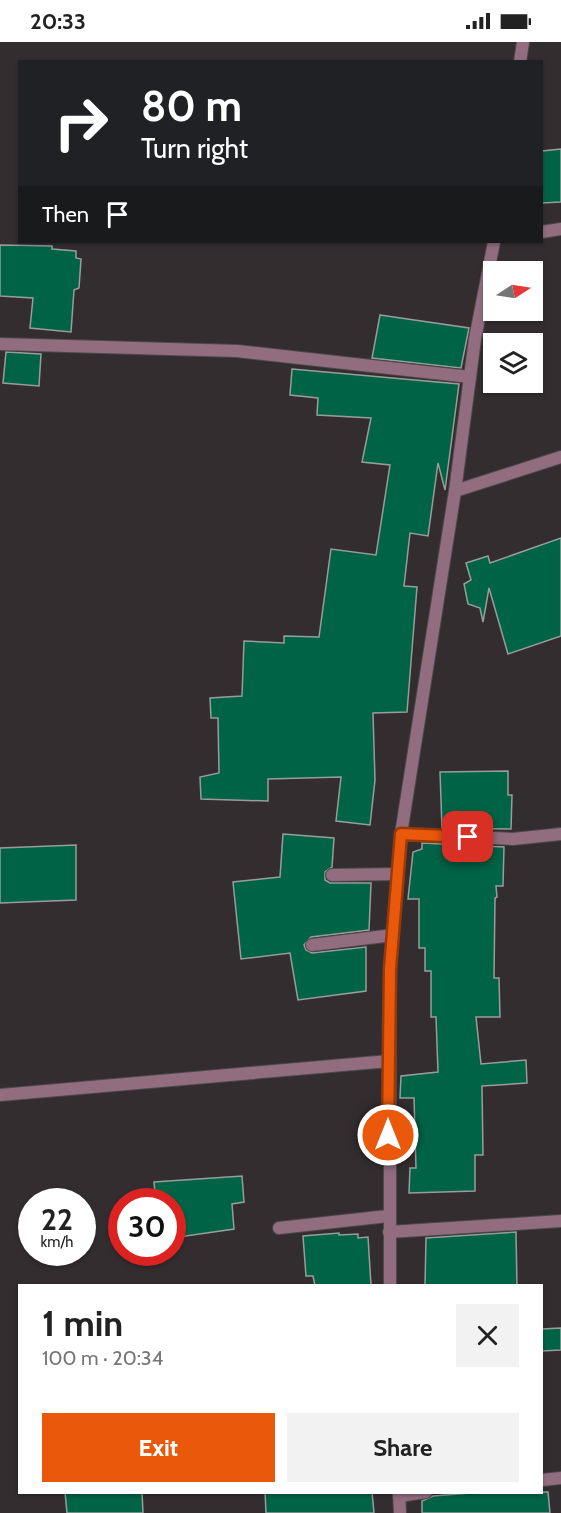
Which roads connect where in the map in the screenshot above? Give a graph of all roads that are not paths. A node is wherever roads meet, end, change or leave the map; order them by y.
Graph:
1 (523, 42) edge
2 (520, 60) edge
3 (561, 230) edge
4 (543, 232) edge
5 (494, 243) edge
6 (0, 344) edge
7 (470, 377) junction
8 (561, 457) edge
9 (455, 491) junction
10 (401, 834) junction
11 (561, 834) edge
12 (398, 874) junction
13 (332, 875) dead end
14 (393, 935) junction
15 (312, 945) dead end
16 (389, 1062) junction
17 (0, 1095) edge
18 (388, 1216) junction
19 (561, 1221) edge
20 (279, 1228) dead end
21 (388, 1232) junction
22 (390, 1284) edge
23 (561, 1478) edge
24 (543, 1480) edge
25 (399, 1494) edge
26 (400, 1513) edge

1 - 2 street
3 - 4 street
5 - 7 street
6 - 7 street
7 - 9 street
8 - 9 street
9 - 10 street
10 - 11 street
10 - 12 street
12 - 13 street
12 - 14 street
14 - 15 street
14 - 16 street
16 - 17 street
16 - 18 street
18 - 20 street
18 - 21 street
19 - 21 street
21 - 22 street
23 - 24 street
25 - 26 street

